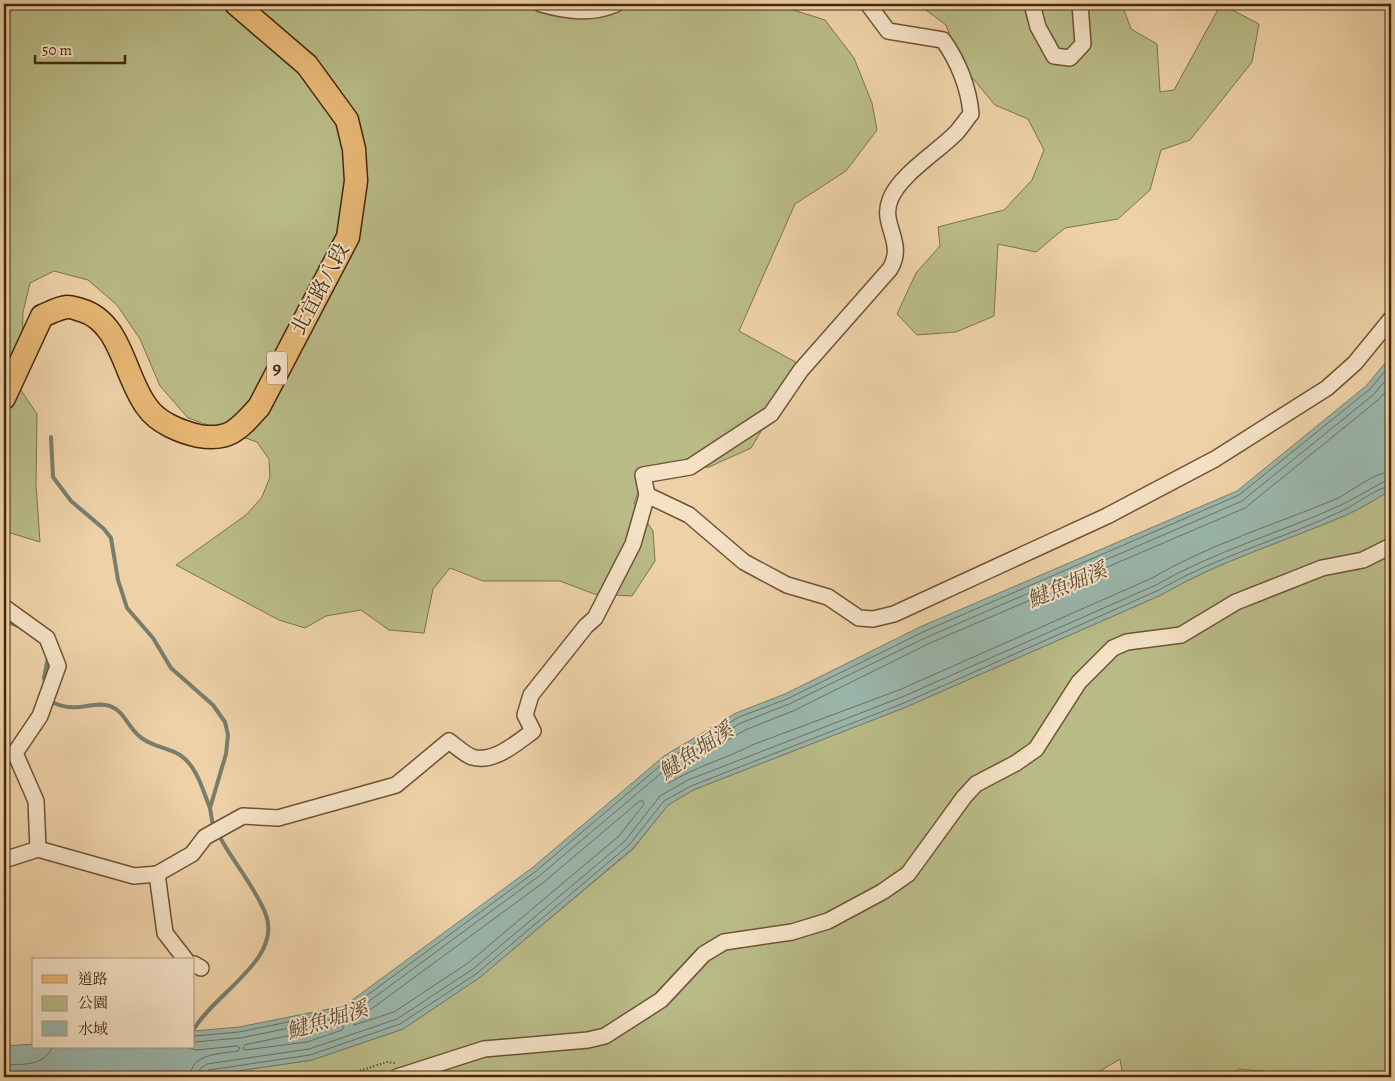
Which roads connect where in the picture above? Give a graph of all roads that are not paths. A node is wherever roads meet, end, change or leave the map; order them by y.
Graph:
1 (236, 4) edge
2 (541, 4) edge
3 (616, 4) edge
4 (868, 4) edge
5 (1032, 4) edge
6 (1080, 4) edge
7 (1391, 319) edge
8 (4, 398) edge
9 (647, 495) junction
10 (1391, 546) edge
11 (4, 607) edge
12 (38, 849) junction
13 (4, 860) edge
14 (157, 874) junction
15 (184, 958) edge
16 (396, 1070) edge

1 - 8 main road, 北宜路八段 / 9
2 - 3 street
4 - 9 street
5 - 6 street
7 - 9 street
9 - 14 street
10 - 16 street
11 - 12 street
12 - 13 street
12 - 14 street
14 - 15 street

